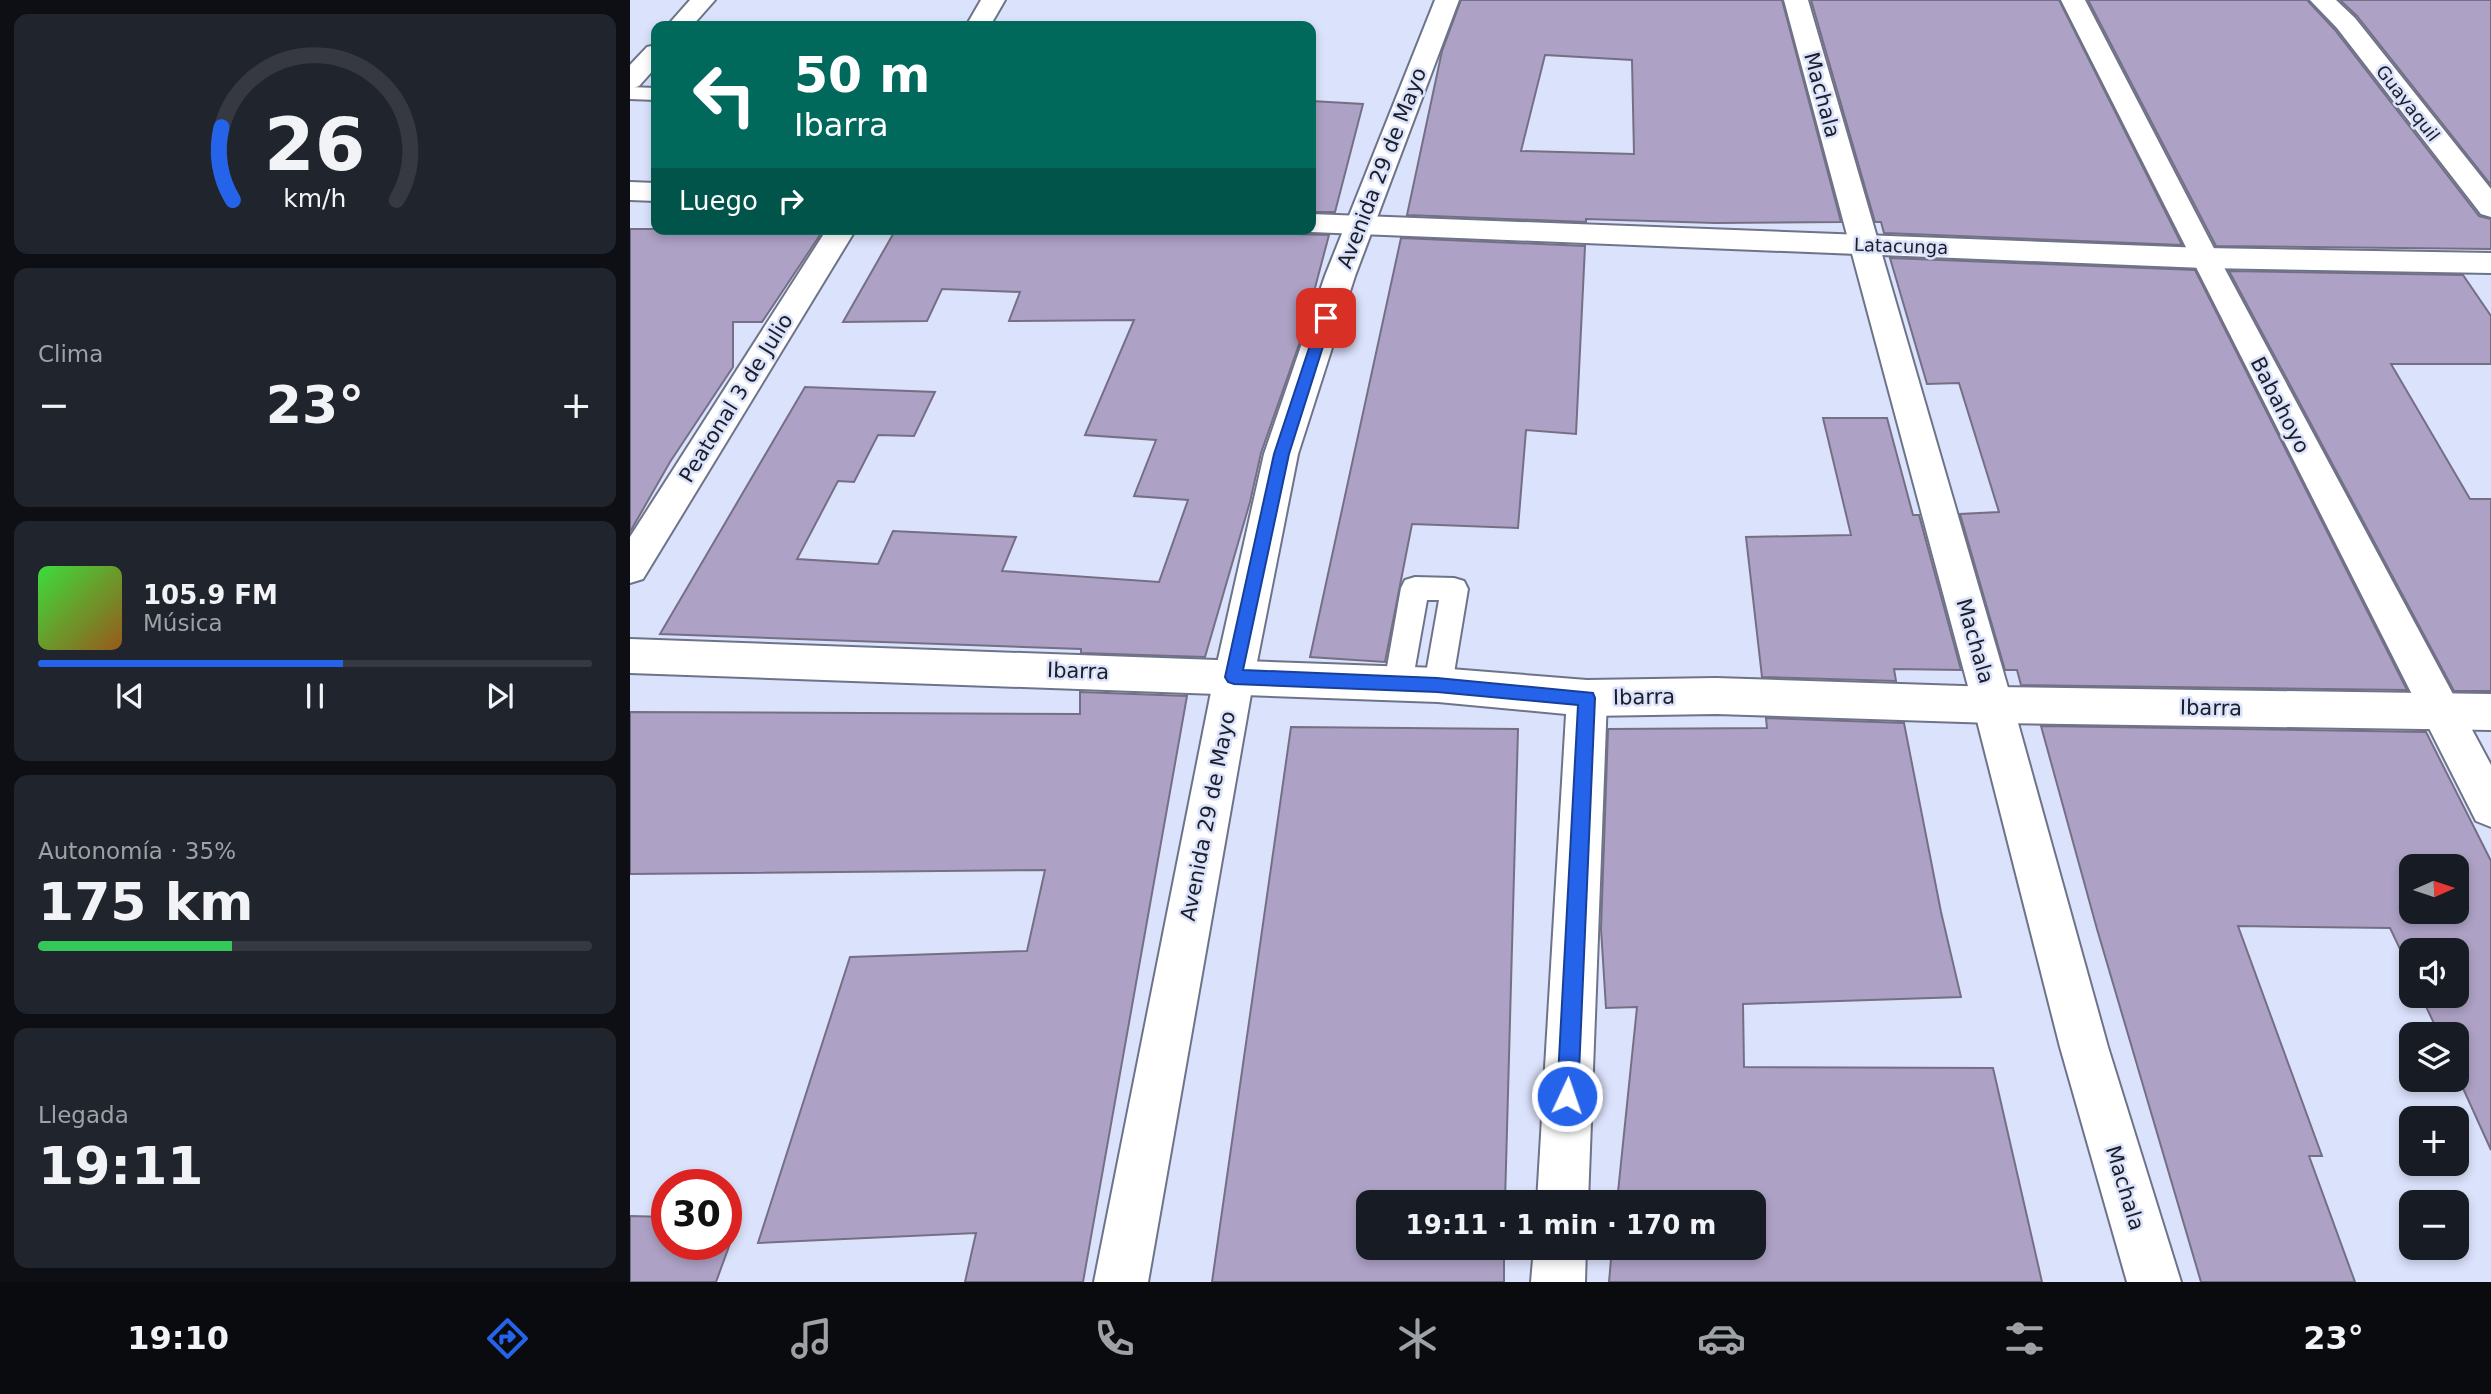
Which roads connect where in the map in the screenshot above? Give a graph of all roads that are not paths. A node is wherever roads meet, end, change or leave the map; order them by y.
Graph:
1 (703, 0) edge
2 (993, 0) edge
3 (1447, 0) edge
4 (1796, 0) edge
5 (2073, 0) edge
6 (2322, 0) edge
7 (684, 21) edge
8 (981, 21) edge
9 (651, 58) edge
10 (630, 81) edge
11 (630, 93) edge
12 (651, 94) edge
13 (630, 191) edge
14 (651, 192) edge
15 (2491, 208) edge
16 (1316, 223) edge
17 (1360, 225) junction
18 (838, 235) edge
19 (1863, 244) junction
20 (2204, 258) junction
21 (2491, 263) edge
22 (630, 568) edge
23 (630, 656) edge
24 (1234, 677) junction
25 (1398, 684) junction
26 (1437, 685) junction
27 (1587, 698) junction
28 (1993, 705) junction
29 (2438, 710) junction
30 (2491, 712) edge
31 (2491, 807) edge
32 (1563, 1190) edge
33 (1559, 1260) edge
34 (1121, 1282) edge
35 (1558, 1282) edge
36 (2154, 1282) edge

1 - 7 street
2 - 8 street
3 - 17 street, Avenida 29 de Mayo
4 - 19 street, Machala
5 - 20 street, Babahoyo
6 - 15 street, Guayaquil
9 - 10 street
11 - 12 lane
13 - 14 street
16 - 17 street, Latacunga
17 - 19 street, Latacunga
17 - 24 street, Avenida 29 de Mayo
18 - 22 street, Peatonal 3 de Julio
19 - 20 street, Latacunga
19 - 28 street, Machala
20 - 21 street, Latacunga
20 - 29 street, Babahoyo
23 - 24 street, Ibarra
24 - 25 street, Ibarra
24 - 34 street, Avenida 29 de Mayo
25 - 26 street, Ibarra
25 - 26 lane
26 - 27 street, Ibarra
27 - 28 street, Ibarra
27 - 32 street
28 - 29 street, Ibarra
28 - 36 street, Machala
29 - 30 street, Ibarra
29 - 31 street, Babahoyo
33 - 35 street

